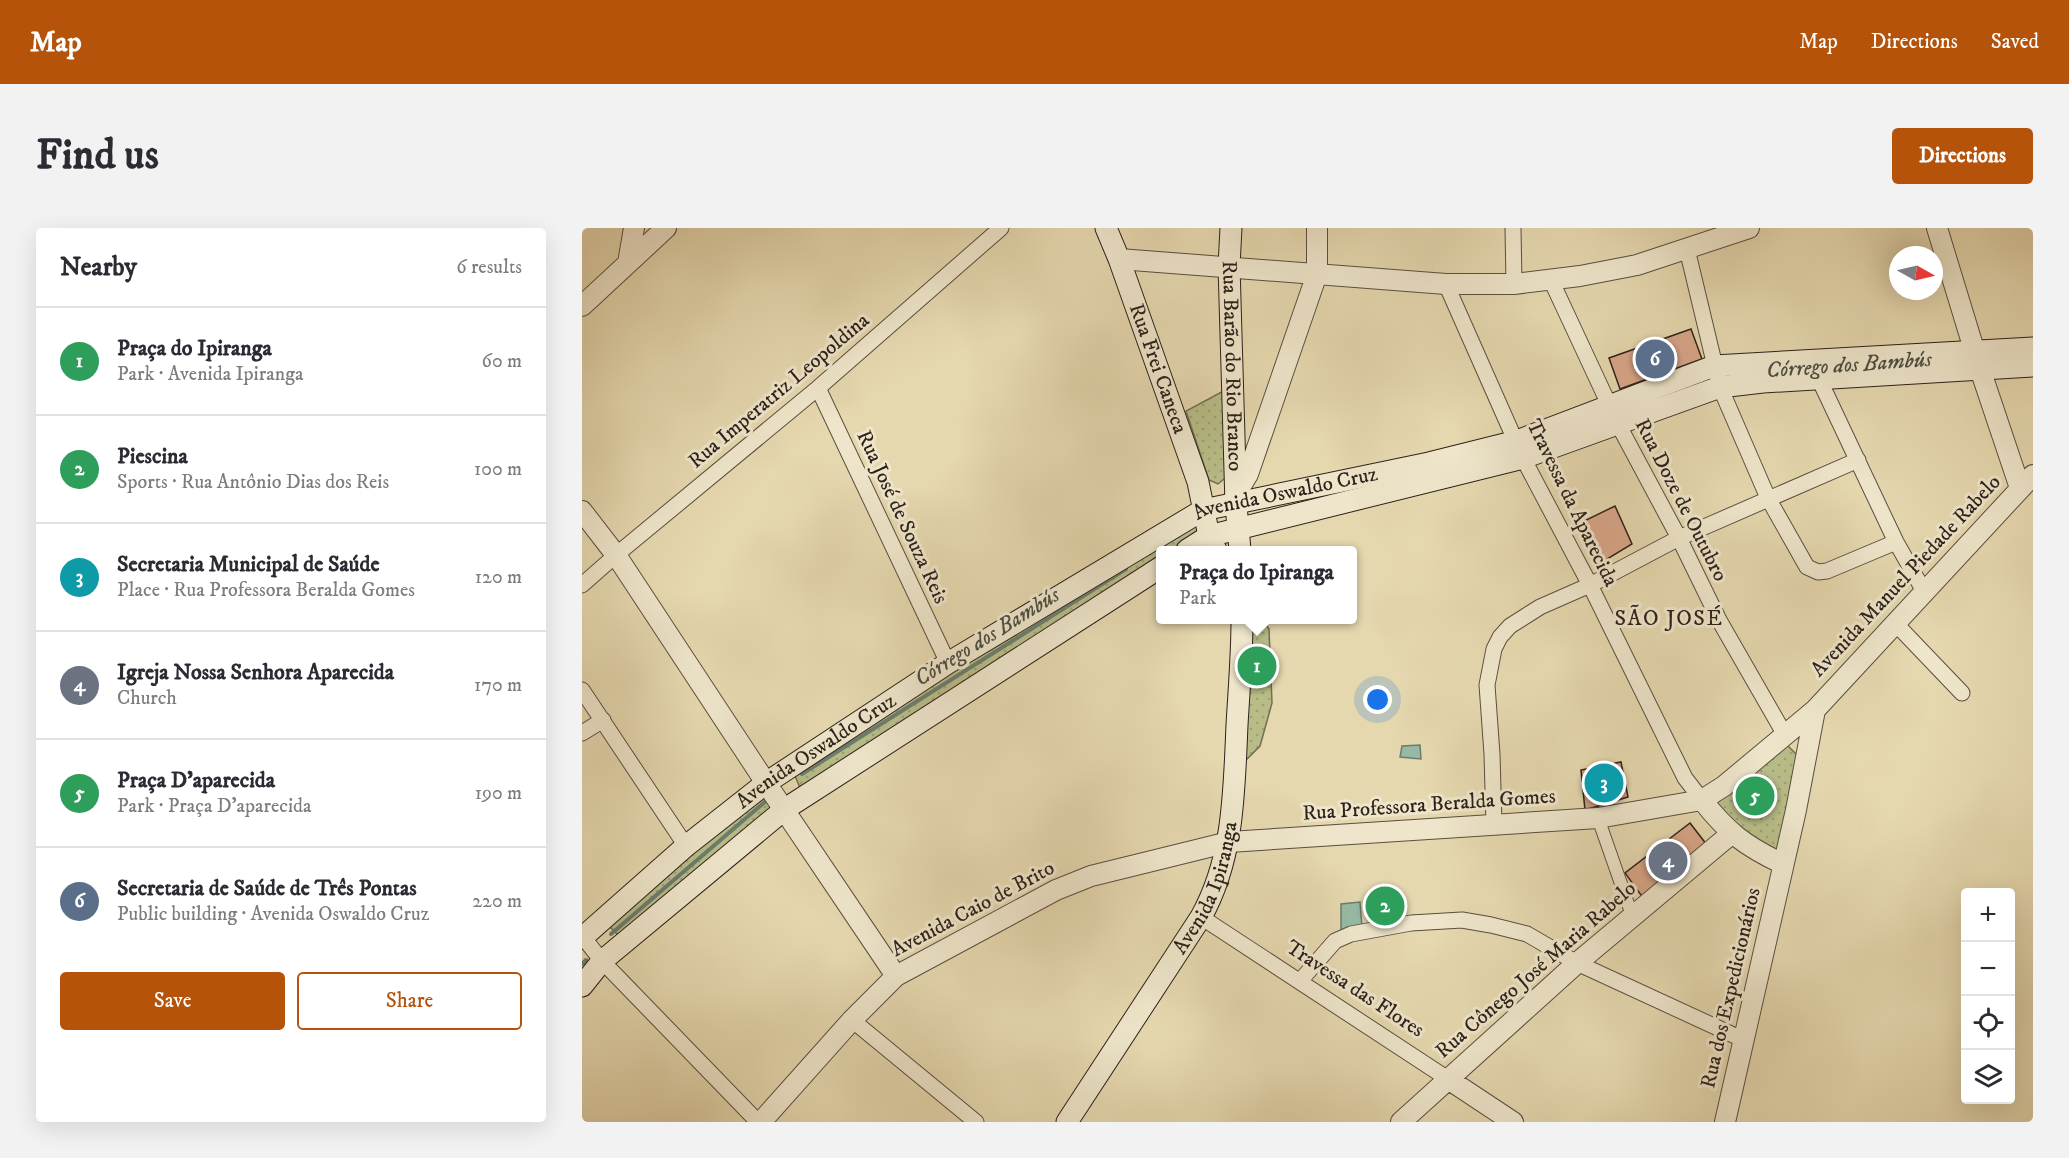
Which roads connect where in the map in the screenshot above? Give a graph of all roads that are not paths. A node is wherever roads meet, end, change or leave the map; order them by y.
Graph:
1 (634, 228) edge
2 (666, 228) edge
3 (1001, 228) edge
4 (1106, 228) edge
5 (1231, 228) edge
6 (1317, 228) edge
7 (1513, 228) edge
8 (1749, 228) edge
9 (1936, 228) edge
10 (1687, 249) junction
11 (1119, 259) junction
12 (628, 263) junction
13 (1228, 266) junction
14 (1317, 274) junction
15 (1551, 280) junction
16 (1446, 284) junction
17 (1514, 284) junction
18 (582, 306) edge
19 (2033, 348) edge
20 (1978, 360) junction
21 (2033, 366) edge
22 (1717, 376) junction
23 (1820, 379) junction
24 (818, 388) junction
25 (1614, 415) junction
26 (1520, 449) junction
27 (1858, 460) junction
28 (2027, 481) edge
29 (1239, 487) junction
30 (1768, 498) junction
31 (1203, 510) junction
32 (582, 511) edge
33 (1239, 528) junction
34 (1679, 538) junction
35 (1896, 542) junction
36 (1212, 543) edge
37 (1240, 546) edge
38 (616, 555) junction
39 (1156, 570) edge
40 (582, 585) edge
41 (1590, 585) junction
42 (1925, 593) junction
43 (1895, 623) junction
44 (1242, 624) edge
45 (948, 663) junction
46 (582, 690) edge
47 (1962, 693) dead end
48 (1815, 710) junction
49 (603, 720) junction
50 (582, 733) edge
51 (1785, 735) junction
52 (1806, 758) junction
53 (766, 783) junction
54 (1702, 800) junction
55 (784, 809) junction
56 (1598, 818) junction
57 (1494, 825) junction
58 (1731, 834) junction
59 (1229, 842) junction
60 (686, 846) junction
61 (1783, 864) junction
62 (1201, 917) junction
63 (1633, 918) junction
64 (583, 938) edge
65 (602, 961) junction
66 (1577, 963) junction
67 (896, 976) junction
68 (1300, 981) junction
69 (582, 986) edge
70 (852, 1020) junction
71 (1744, 1040) junction
72 (1448, 1079) junction
73 (760, 1122) edge
74 (976, 1122) edge
75 (1067, 1122) edge
76 (1401, 1122) edge
77 (1512, 1122) edge
78 (1725, 1122) edge

1 - 12 street
2 - 12 street
3 - 24 street, Rua Imperatriz Leopoldina
4 - 11 main road, Rua Frei Caneca
5 - 13 main road, Rua Barão do Rio Branco
6 - 14 street
7 - 17 street
8 - 10 street
9 - 20 street
10 - 15 street
10 - 22 street
11 - 13 street
11 - 31 main road, Rua Frei Caneca
12 - 18 street
13 - 14 street
13 - 29 main road, Rua Barão do Rio Branco
14 - 16 street
14 - 29 street
15 - 17 street
15 - 25 street, Rua Doze de Outubro
16 - 17 street
16 - 26 street, Travessa da Aparecida
19 - 20 main road, Avenida Oswaldo Cruz
20 - 21 main road, Avenida Oswaldo Cruz
20 - 22 main road, Avenida Oswaldo Cruz
20 - 23 main road, Avenida Oswaldo Cruz
20 - 28 street
22 - 23 main road, Avenida Oswaldo Cruz
22 - 25 main road, Avenida Oswaldo Cruz
22 - 30 street
23 - 27 street
24 - 38 street, Rua Imperatriz Leopoldina
24 - 45 street, Rua José de Souza Reis
25 - 26 main road, Avenida Oswaldo Cruz
25 - 34 street, Rua Doze de Outubro
26 - 29 main road, Avenida Oswaldo Cruz
26 - 33 main road, Avenida Oswaldo Cruz
26 - 41 street, Travessa da Aparecida
27 - 30 street
27 - 35 street
28 - 42 street, Avenida Manuel Piedade Rabelo
29 - 31 main road, Avenida Oswaldo Cruz
29 - 33 main road, Rua Barão do Rio Branco
30 - 34 street
30 - 35 street
31 - 36 main road, Rua Frei Caneca
31 - 45 main road, Avenida Oswaldo Cruz
32 - 38 street
33 - 36 main road, Avenida Oswaldo Cruz
33 - 37 main road
34 - 41 street
34 - 51 street, Rua Doze de Outubro
35 - 42 street
38 - 40 street, Rua Imperatriz Leopoldina
38 - 53 street
39 - 55 main road, Avenida Oswaldo Cruz
41 - 54 street, Travessa da Aparecida
41 - 57 street
42 - 43 street, Avenida Manuel Piedade Rabelo
43 - 47 street
43 - 48 street, Avenida Manuel Piedade Rabelo
44 - 59 main road, Avenida Ipiranga
45 - 53 main road, Avenida Oswaldo Cruz
46 - 49 street
48 - 51 street, Avenida Manuel Piedade Rabelo
48 - 52 street, Rua dos Expedicionários
49 - 50 street
49 - 60 street
51 - 52 street
51 - 54 street, Avenida Manuel Piedade Rabelo
52 - 61 street, Rua dos Expedicionários
53 - 55 street
53 - 60 main road, Avenida Oswaldo Cruz
54 - 56 street, Rua Professora Beralda Gomes
54 - 58 street
55 - 65 main road, Avenida Oswaldo Cruz
55 - 67 street
56 - 57 street, Rua Professora Beralda Gomes
56 - 63 street
57 - 59 street, Rua Professora Beralda Gomes
58 - 61 street
58 - 63 street, Rua Cônego José Maria Rabelo
59 - 62 main road, Avenida Ipiranga
59 - 67 street, Avenida Caio de Brito
60 - 64 main road, Avenida Oswaldo Cruz
61 - 71 street, Rua dos Expedicionários
62 - 68 street, Travessa das Flores
62 - 75 main road, Avenida Ipiranga
63 - 66 street, Rua Cônego José Maria Rabelo
64 - 65 street
65 - 69 main road, Avenida Oswaldo Cruz
65 - 73 street
66 - 68 street
66 - 71 street
66 - 72 street, Rua Cônego José Maria Rabelo
67 - 70 street, Avenida Caio de Brito
68 - 72 street, Travessa das Flores
70 - 73 street, Avenida Caio de Brito
70 - 74 street
71 - 78 street, Rua dos Expedicionários
72 - 76 street, Rua Cônego José Maria Rabelo
72 - 77 street, Travessa das Flores

